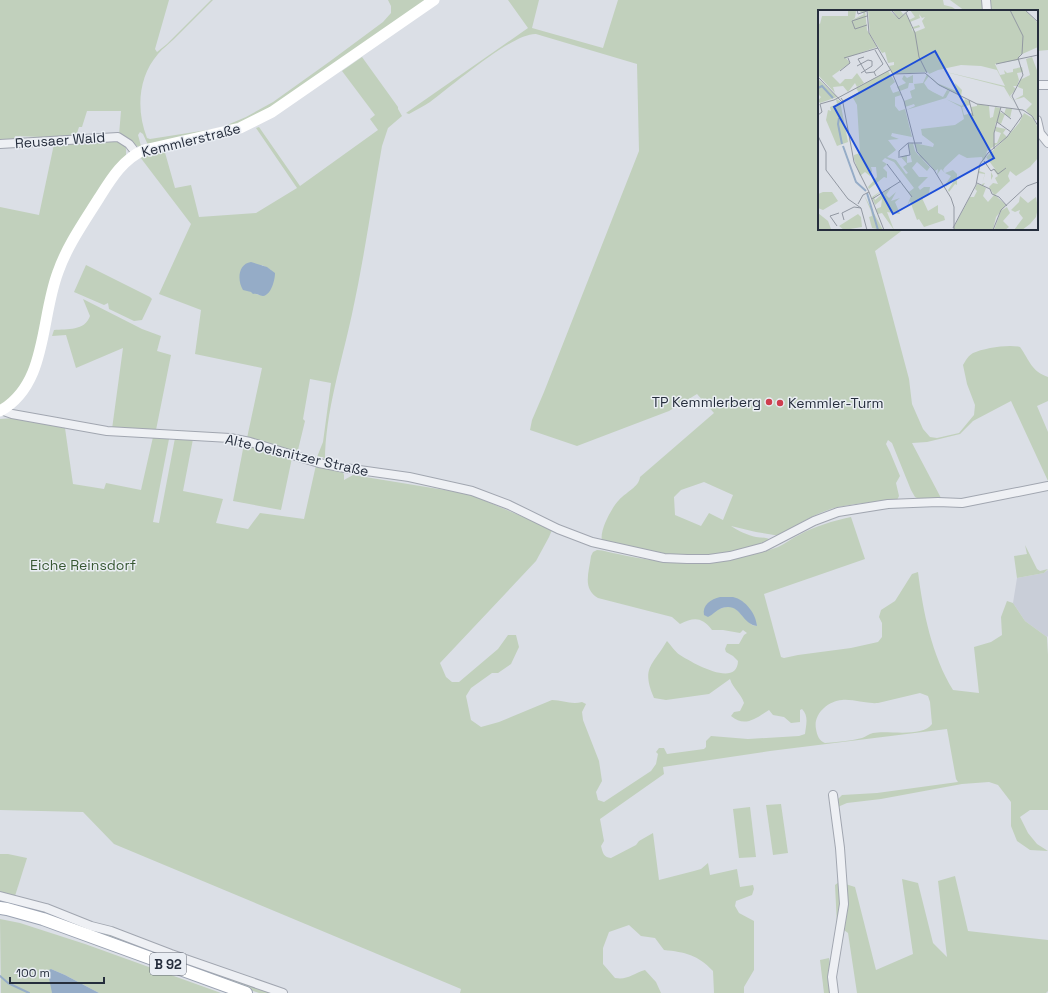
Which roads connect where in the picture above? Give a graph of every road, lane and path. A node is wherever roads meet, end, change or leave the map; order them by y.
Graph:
1 (434, 0) edge
2 (986, 0) edge
3 (987, 10) edge
4 (1038, 124) edge
5 (1048, 143) edge
6 (0, 144) edge
7 (136, 153) junction
8 (1, 411) edge
9 (1048, 486) edge
10 (833, 795) dead end
11 (0, 896) edge
12 (0, 908) edge
13 (91, 931) junction
14 (246, 993) edge
15 (283, 993) edge
16 (834, 993) edge

1 - 7 street, Kemmlerstraße
2 - 3 street
4 - 5 street
6 - 7 street, Reusaer Wald
7 - 8 street, Kemmlerstraße
8 - 9 street, Alte Oelsnitzer Straße
10 - 16 street
11 - 13 street
12 - 13 main road, B 92
13 - 14 main road, B 92
13 - 15 street

